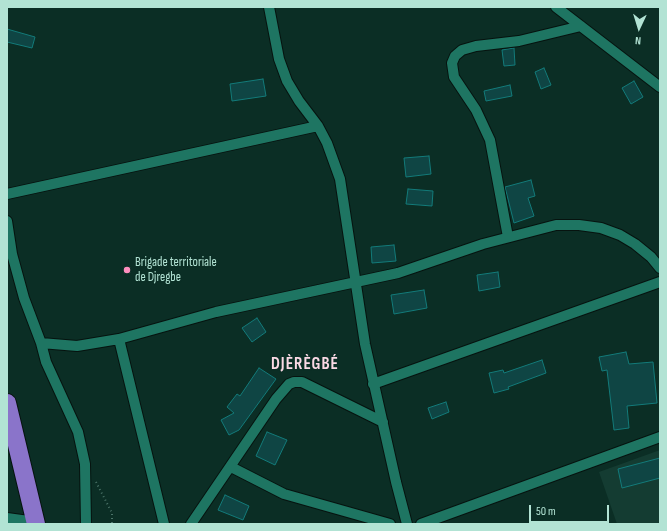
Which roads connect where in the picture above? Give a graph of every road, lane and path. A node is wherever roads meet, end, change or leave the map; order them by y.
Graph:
1 (269, 7) edge
2 (557, 7) edge
3 (580, 26) junction
4 (660, 87) edge
5 (318, 126) junction
6 (7, 194) edge
7 (7, 221) edge
8 (508, 237) junction
9 (660, 268) edge
10 (356, 281) junction
11 (660, 282) edge
12 (119, 339) junction
13 (41, 343) junction
14 (373, 384) junction
15 (7, 403) edge
16 (383, 422) junction
17 (660, 437) edge
18 (85, 464) junction
19 (231, 467) junction
20 (7, 518) edge
21 (36, 523) edge
22 (86, 524) edge
23 (112, 524) edge
24 (164, 524) edge
25 (191, 524) edge
26 (390, 524) edge
27 (407, 524) edge
28 (421, 524) edge

1 - 5 street
2 - 3 street
3 - 4 street
3 - 8 street
5 - 6 street
5 - 10 street
7 - 13 street
8 - 9 street
8 - 10 street
10 - 12 street
10 - 14 street
11 - 14 street
12 - 13 street
12 - 24 street
13 - 18 street
14 - 16 street
15 - 21 highway
16 - 19 street
16 - 27 street
17 - 28 street
18 - 22 street
18 - 23 path
19 - 25 street
19 - 26 street
20 - 21 street

